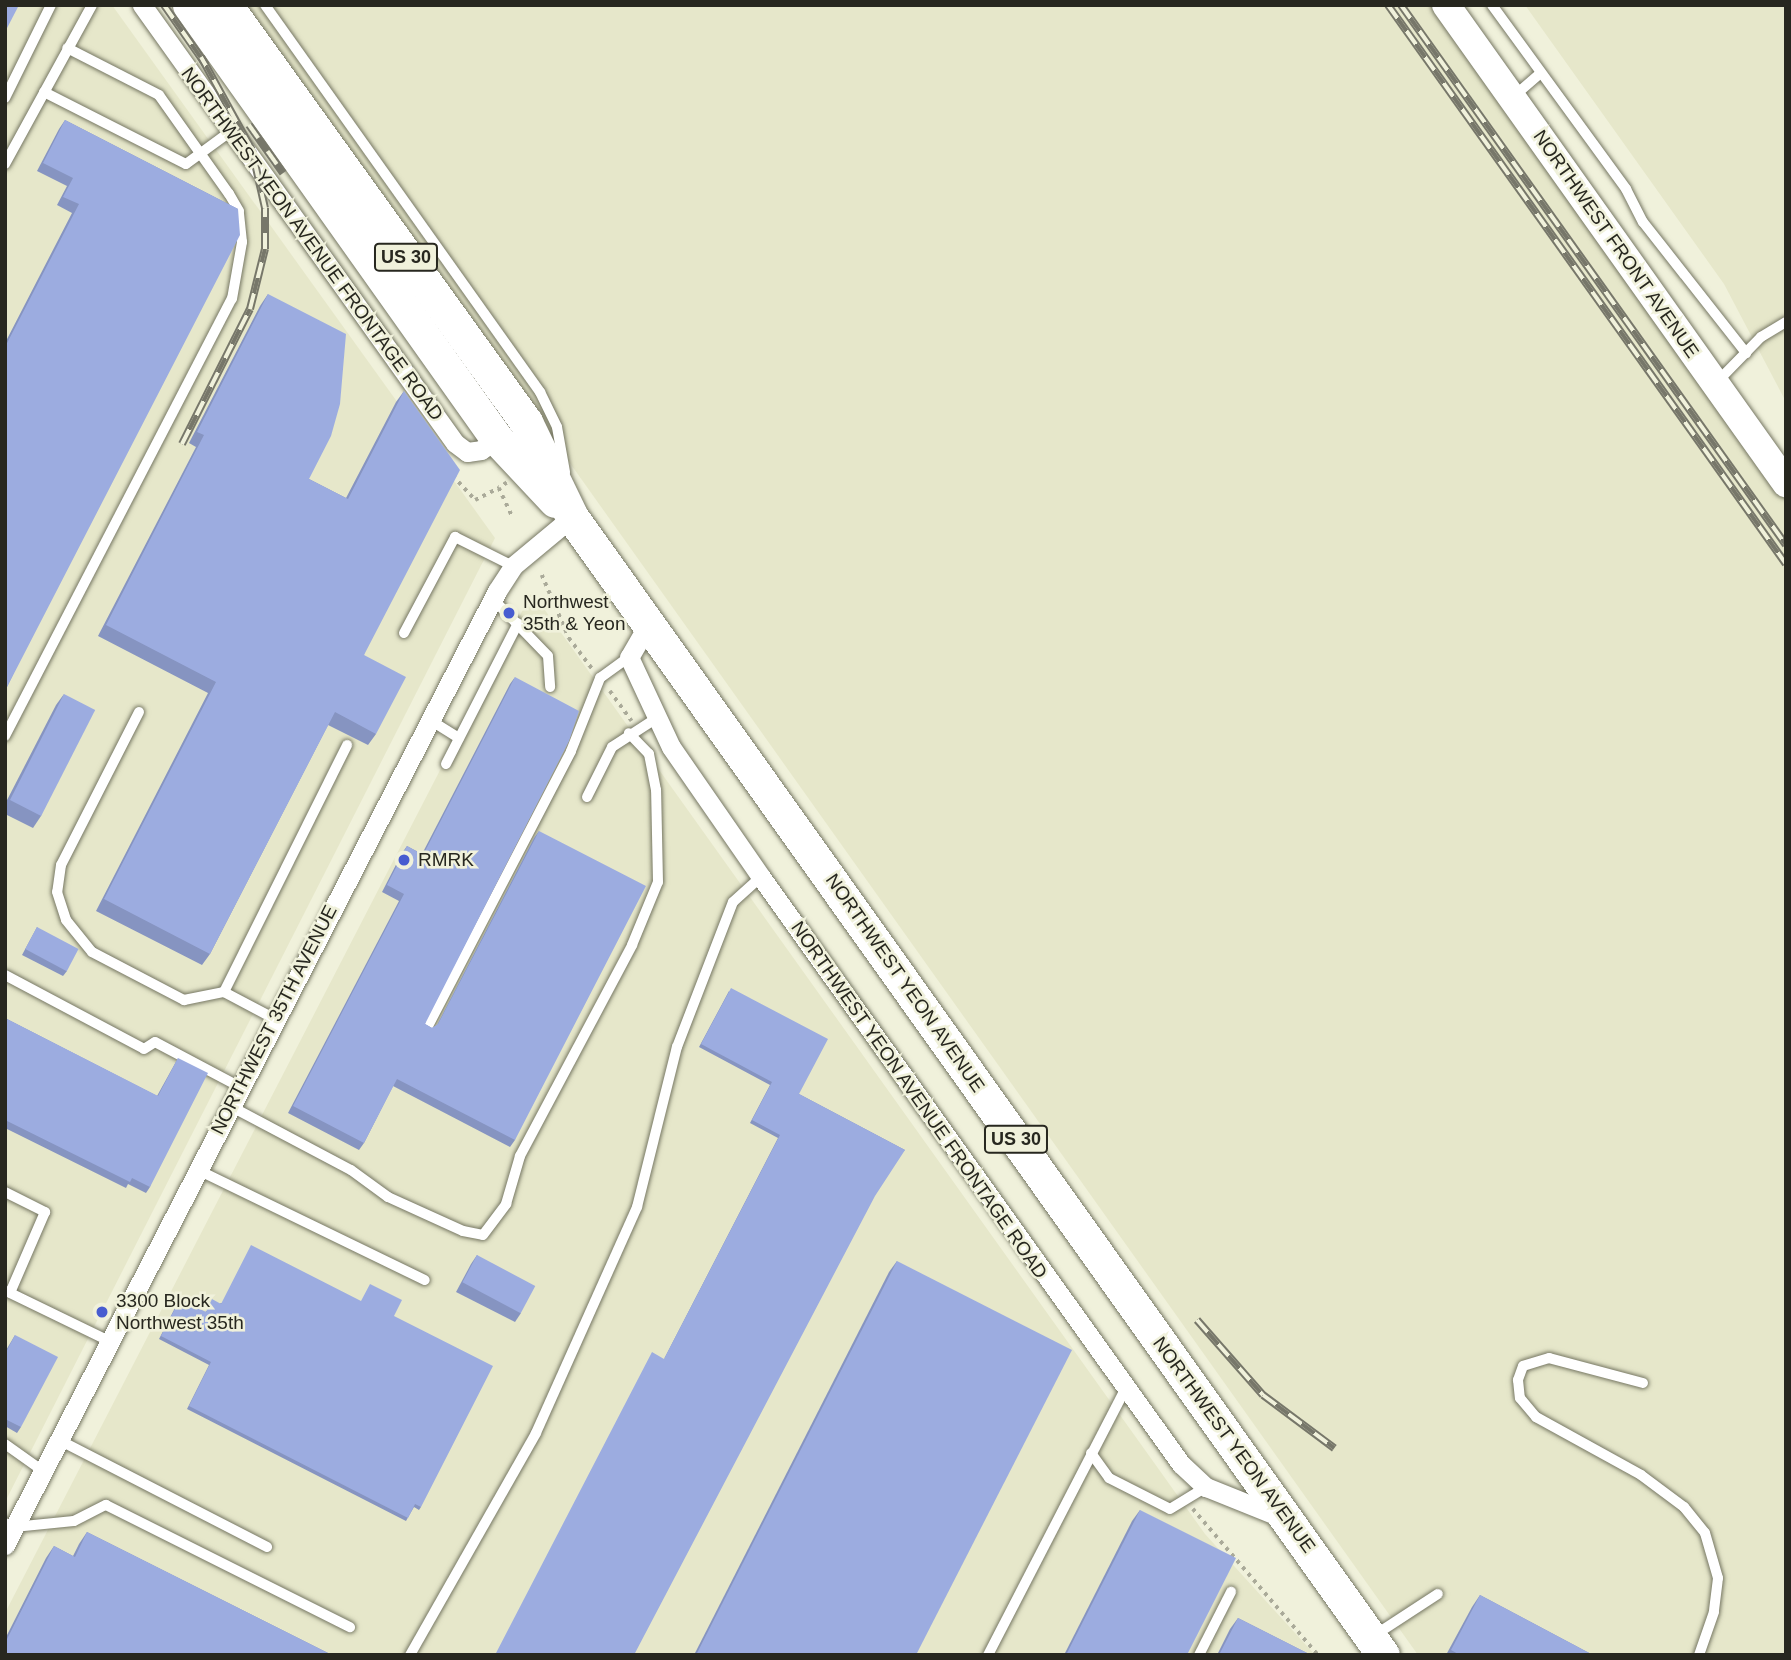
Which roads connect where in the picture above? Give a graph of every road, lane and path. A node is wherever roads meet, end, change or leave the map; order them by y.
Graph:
1 (51, 5) edge
2 (92, 5) edge
3 (142, 5) edge
4 (189, 5) edge
5 (226, 5) edge
6 (265, 5) edge
7 (1446, 5) edge
8 (1492, 5) edge
9 (67, 48) junction
10 (1541, 73) junction
11 (44, 92) junction
12 (1512, 97) junction
13 (5, 98) edge
14 (231, 131) junction
15 (200, 153) junction
16 (5, 164) edge
17 (1786, 322) edge
18 (1746, 353) junction
19 (1715, 383) junction
20 (498, 439) junction
21 (455, 443) junction
22 (512, 480) dead end
23 (1786, 483) edge
24 (499, 488) junction
25 (572, 517) junction
26 (513, 518) dead end
27 (513, 566) junction
28 (493, 599) junction
29 (518, 623) junction
30 (649, 623) junction
31 (404, 633) dead end
32 (629, 657) junction
33 (550, 687) dead end
34 (139, 712) dead end
35 (660, 715) junction
36 (430, 720) junction
37 (629, 733) junction
38 (5, 736) edge
39 (459, 738) junction
40 (347, 746) dead end
41 (446, 764) dead end
42 (587, 797) dead end
43 (761, 877) junction
44 (5, 975) edge
45 (224, 992) junction
46 (275, 1019) junction
47 (427, 1028) edge
48 (240, 1087) junction
49 (230, 1106) junction
50 (197, 1170) junction
51 (5, 1192) edge
52 (425, 1280) dead end
53 (7, 1292) edge
54 (109, 1341) junction
55 (1643, 1383) dead end
56 (1125, 1389) junction
57 (59, 1440) junction
58 (6, 1446) edge
59 (1091, 1453) junction
60 (43, 1471) junction
61 (1206, 1487) junction
62 (1288, 1520) junction
63 (10, 1525) edge
64 (5, 1545) edge
65 (267, 1547) dead end
66 (1231, 1592) edge
67 (1438, 1594) dead end
68 (350, 1627) dead end
69 (1377, 1649) edge
70 (410, 1655) edge
71 (988, 1655) edge
72 (1199, 1655) edge
73 (1699, 1655) edge

1 - 13 lane
2 - 9 lane
3 - 14 street, NORTHWEST YEON AVENUE FRONTAGE ROAD
4 - 20 highway, NORTHWEST YEON AVENUE / US 30
5 - 25 highway, NORTHWEST YEON AVENUE / US 30
6 - 25 lane
7 - 12 main road, NORTHWEST FRONT AVENUE
8 - 10 lane
9 - 11 lane
9 - 15 lane
10 - 12 lane
10 - 18 lane
11 - 15 lane
11 - 16 lane
12 - 19 main road, NORTHWEST FRONT AVENUE
14 - 15 lane
14 - 21 street, NORTHWEST YEON AVENUE FRONTAGE ROAD
15 - 38 lane
17 - 18 lane
18 - 19 lane
19 - 23 main road, NORTHWEST FRONT AVENUE
20 - 21 street, NORTHWEST YEON AVENUE FRONTAGE ROAD
20 - 25 highway, NORTHWEST YEON AVENUE / US 30
21 - 24 path
22 - 24 path
24 - 26 path
25 - 27 street, NORTHWEST 35TH AVENUE
25 - 30 highway, NORTHWEST YEON AVENUE / US 30
27 - 28 street, NORTHWEST 35TH AVENUE
27 - 31 lane
28 - 29 lane
28 - 36 street, NORTHWEST 35TH AVENUE
29 - 33 lane
29 - 39 lane
30 - 32 street
30 - 62 highway, NORTHWEST YEON AVENUE / US 30
32 - 35 street, NORTHWEST YEON AVENUE FRONTAGE ROAD
32 - 47 lane
34 - 45 lane
35 - 37 lane
35 - 43 street, NORTHWEST YEON AVENUE FRONTAGE ROAD
36 - 39 lane
36 - 46 street, NORTHWEST 35TH AVENUE
37 - 42 lane
37 - 49 lane
39 - 41 lane
40 - 45 lane
43 - 56 street, NORTHWEST YEON AVENUE FRONTAGE ROAD
43 - 70 lane
44 - 48 lane
45 - 46 lane
46 - 48 street, NORTHWEST 35TH AVENUE
48 - 49 street, NORTHWEST 35TH AVENUE
49 - 50 street, NORTHWEST 35TH AVENUE
50 - 52 lane
50 - 54 street, NORTHWEST 35TH AVENUE
51 - 53 lane
53 - 54 lane
54 - 57 street, NORTHWEST 35TH AVENUE
55 - 73 lane
56 - 59 lane
56 - 61 street, NORTHWEST YEON AVENUE FRONTAGE ROAD
57 - 60 street, NORTHWEST 35TH AVENUE
57 - 65 lane
58 - 60 lane
59 - 61 lane
59 - 71 lane
60 - 63 street, NORTHWEST 35TH AVENUE
61 - 62 street, NORTHWEST YEON AVENUE FRONTAGE ROAD
62 - 69 highway, NORTHWEST YEON AVENUE / US 30
63 - 64 street, NORTHWEST 35TH AVENUE
63 - 68 lane
66 - 72 lane
67 - 69 lane

